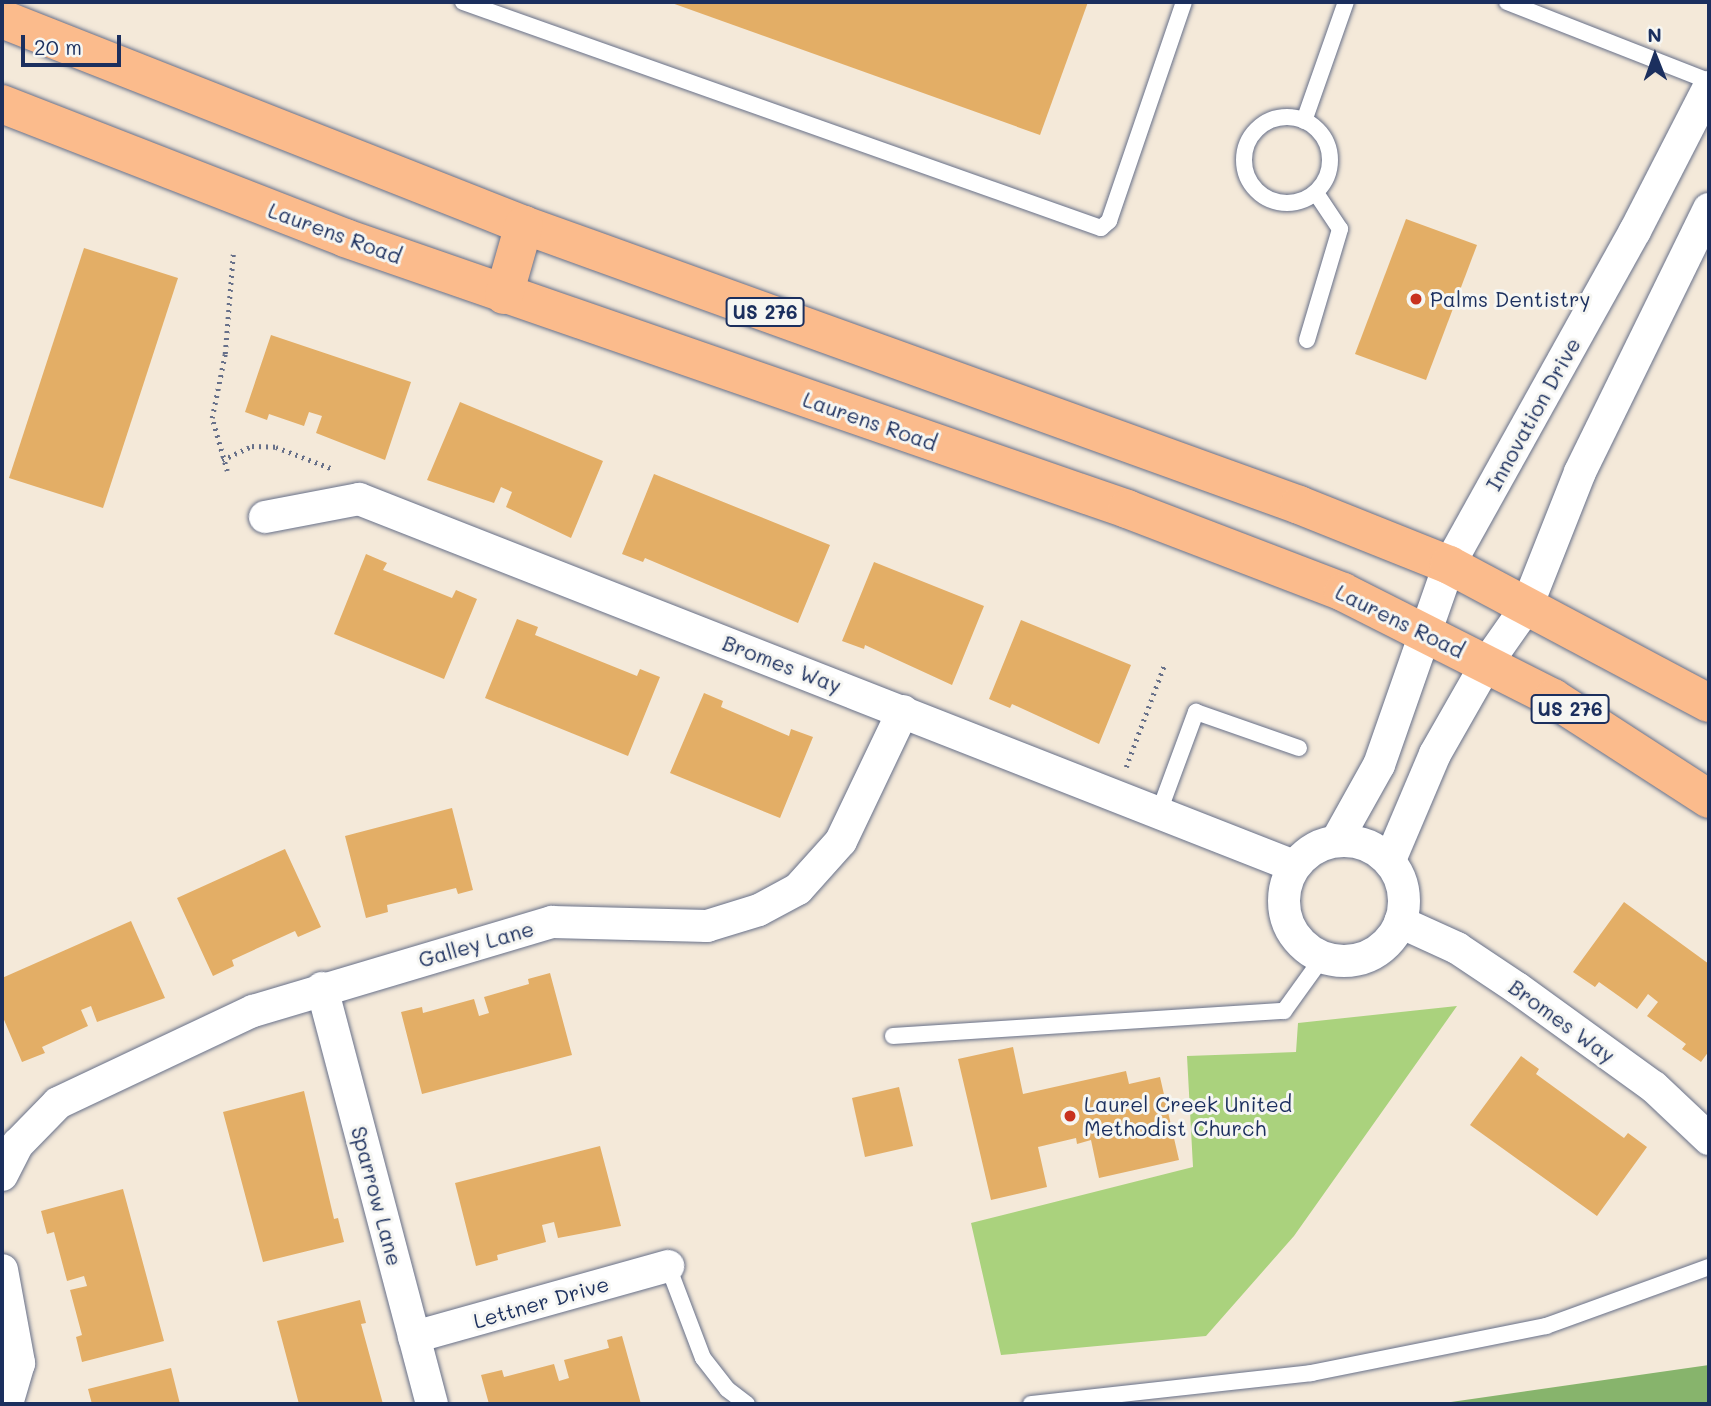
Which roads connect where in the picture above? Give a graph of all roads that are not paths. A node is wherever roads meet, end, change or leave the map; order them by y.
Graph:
1 (463, 2) edge
2 (1184, 2) edge
3 (1346, 2) edge
4 (1507, 2) edge
5 (2, 19) edge
6 (1709, 81) edge
7 (1709, 87) edge
8 (2, 104) edge
9 (1304, 121) junction
10 (1316, 193) junction
11 (1709, 209) edge
12 (524, 225) junction
13 (504, 295) junction
14 (1307, 340) dead end
15 (265, 517) dead end
16 (1449, 565) junction
17 (1527, 606) junction
18 (1424, 632) junction
19 (1487, 663) junction
20 (1709, 703) edge
21 (903, 711) junction
22 (1298, 748) dead end
23 (1709, 799) edge
24 (1159, 812) junction
25 (1338, 840) junction
26 (1390, 860) junction
27 (1294, 866) junction
28 (1400, 922) junction
29 (1323, 957) junction
30 (322, 988) junction
31 (893, 1035) dead end
32 (1709, 1139) edge
33 (2, 1175) edge
34 (668, 1266) joint
35 (1709, 1267) edge
36 (2, 1270) edge
37 (414, 1337) junction
38 (7, 1404) edge
39 (432, 1404) edge
40 (747, 1404) edge
41 (1031, 1404) edge

1 - 2 lane
3 - 9 lane
4 - 6 lane
5 - 12 main road, US 276
7 - 16 street, Innovation Drive
8 - 13 main road, Laurens Road / US 276
9 - 10 lane
9 - 10 lane
10 - 14 lane
11 - 17 street
12 - 13 main road
12 - 16 main road, US 276
13 - 18 main road, Laurens Road / US 276
15 - 21 street, Bromes Way
16 - 17 main road, US 276
16 - 18 street, Innovation Drive
17 - 19 street
17 - 20 main road, US 276
18 - 19 main road, Laurens Road / US 276
18 - 25 street, Innovation Drive
19 - 23 main road, Laurens Road / US 276
19 - 26 street
21 - 24 street, Bromes Way
21 - 30 street, Galley Lane
22 - 24 lane
24 - 27 street, Bromes Way
25 - 26 street
25 - 27 street
26 - 28 street
27 - 29 street
28 - 29 street
28 - 32 street, Bromes Way
29 - 31 lane
30 - 33 street, Galley Lane
30 - 37 street, Sparrow Lane
34 - 37 street, Lettner Drive
34 - 40 lane
35 - 41 lane
36 - 38 street
37 - 39 street, Sparrow Lane

